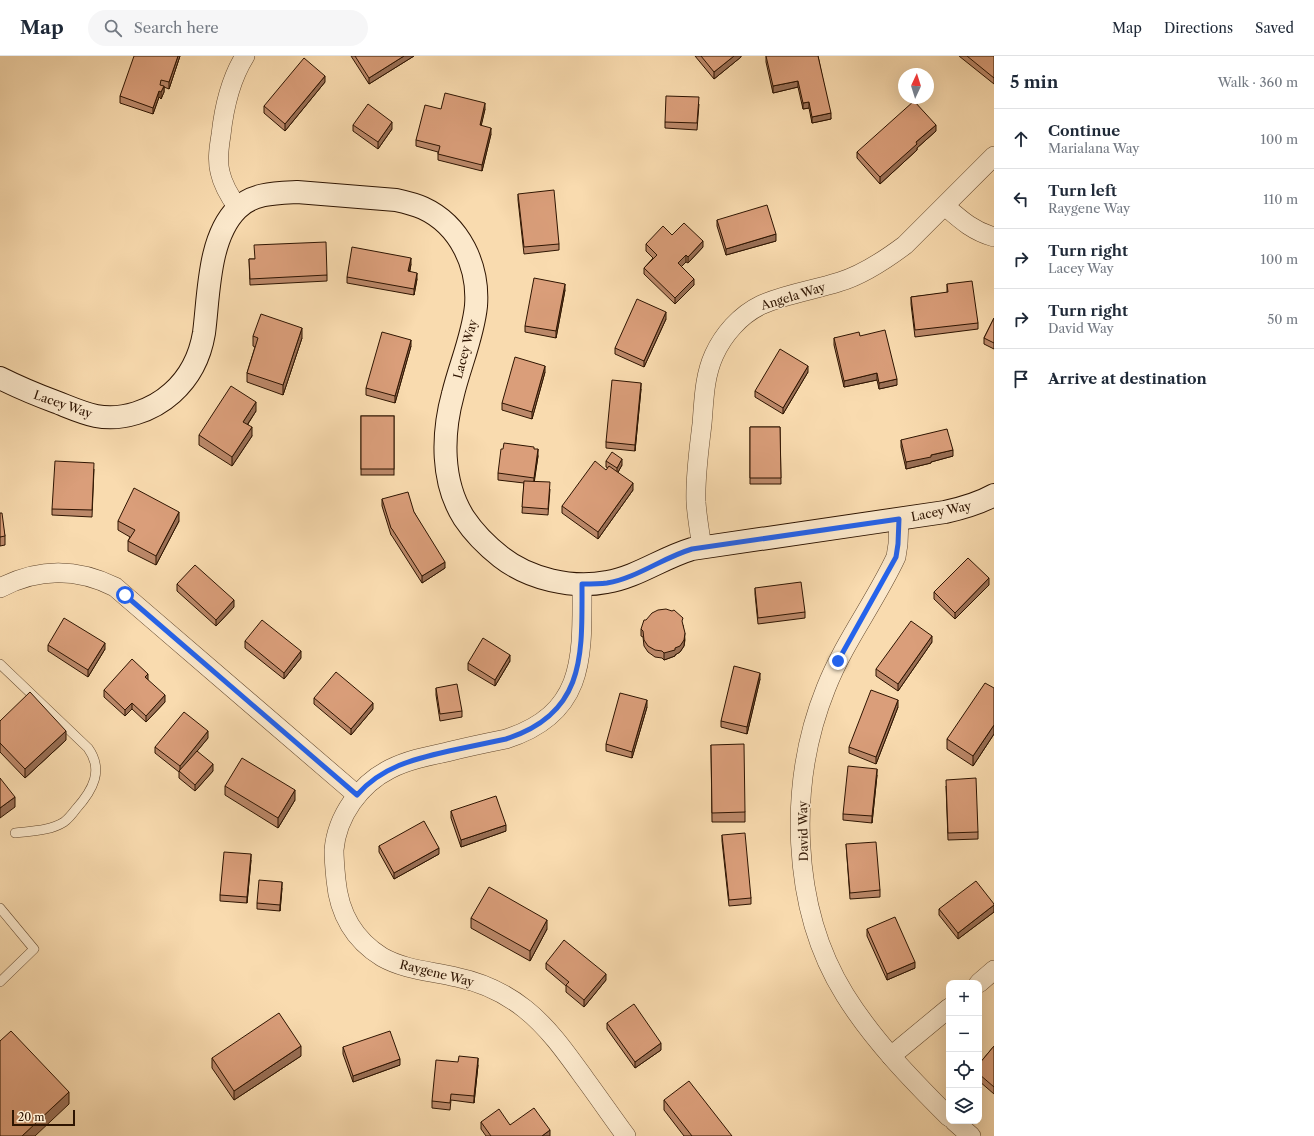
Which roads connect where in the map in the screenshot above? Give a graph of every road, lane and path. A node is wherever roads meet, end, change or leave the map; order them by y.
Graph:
1 (246, 56) edge
2 (994, 156) edge
3 (945, 206) junction
4 (238, 208) junction
5 (994, 236) edge
6 (0, 378) edge
7 (994, 495) edge
8 (899, 519) junction
9 (702, 548) junction
10 (582, 584) junction
11 (0, 588) edge
12 (0, 664) edge
13 (357, 795) junction
14 (15, 833) dead end
15 (0, 908) edge
16 (994, 970) edge
17 (982, 980) edge
18 (0, 982) edge
19 (946, 1010) edge
20 (891, 1056) junction
21 (946, 1113) edge
22 (957, 1124) edge
23 (626, 1136) edge
24 (971, 1136) edge

1 - 4 street
2 - 3 street, Angela Way
3 - 5 street
3 - 9 street, Angela Way
4 - 6 street, Lacey Way
4 - 10 street, Lacey Way
7 - 8 street, Lacey Way
8 - 9 street, Lacey Way
8 - 20 street, David Way
9 - 10 street, Lacey Way
10 - 13 street, Raygene Way
11 - 13 street
12 - 14 lane
13 - 23 street, Raygene Way
15 - 18 lane
16 - 17 street
19 - 20 street
20 - 21 street, David Way
22 - 24 street

